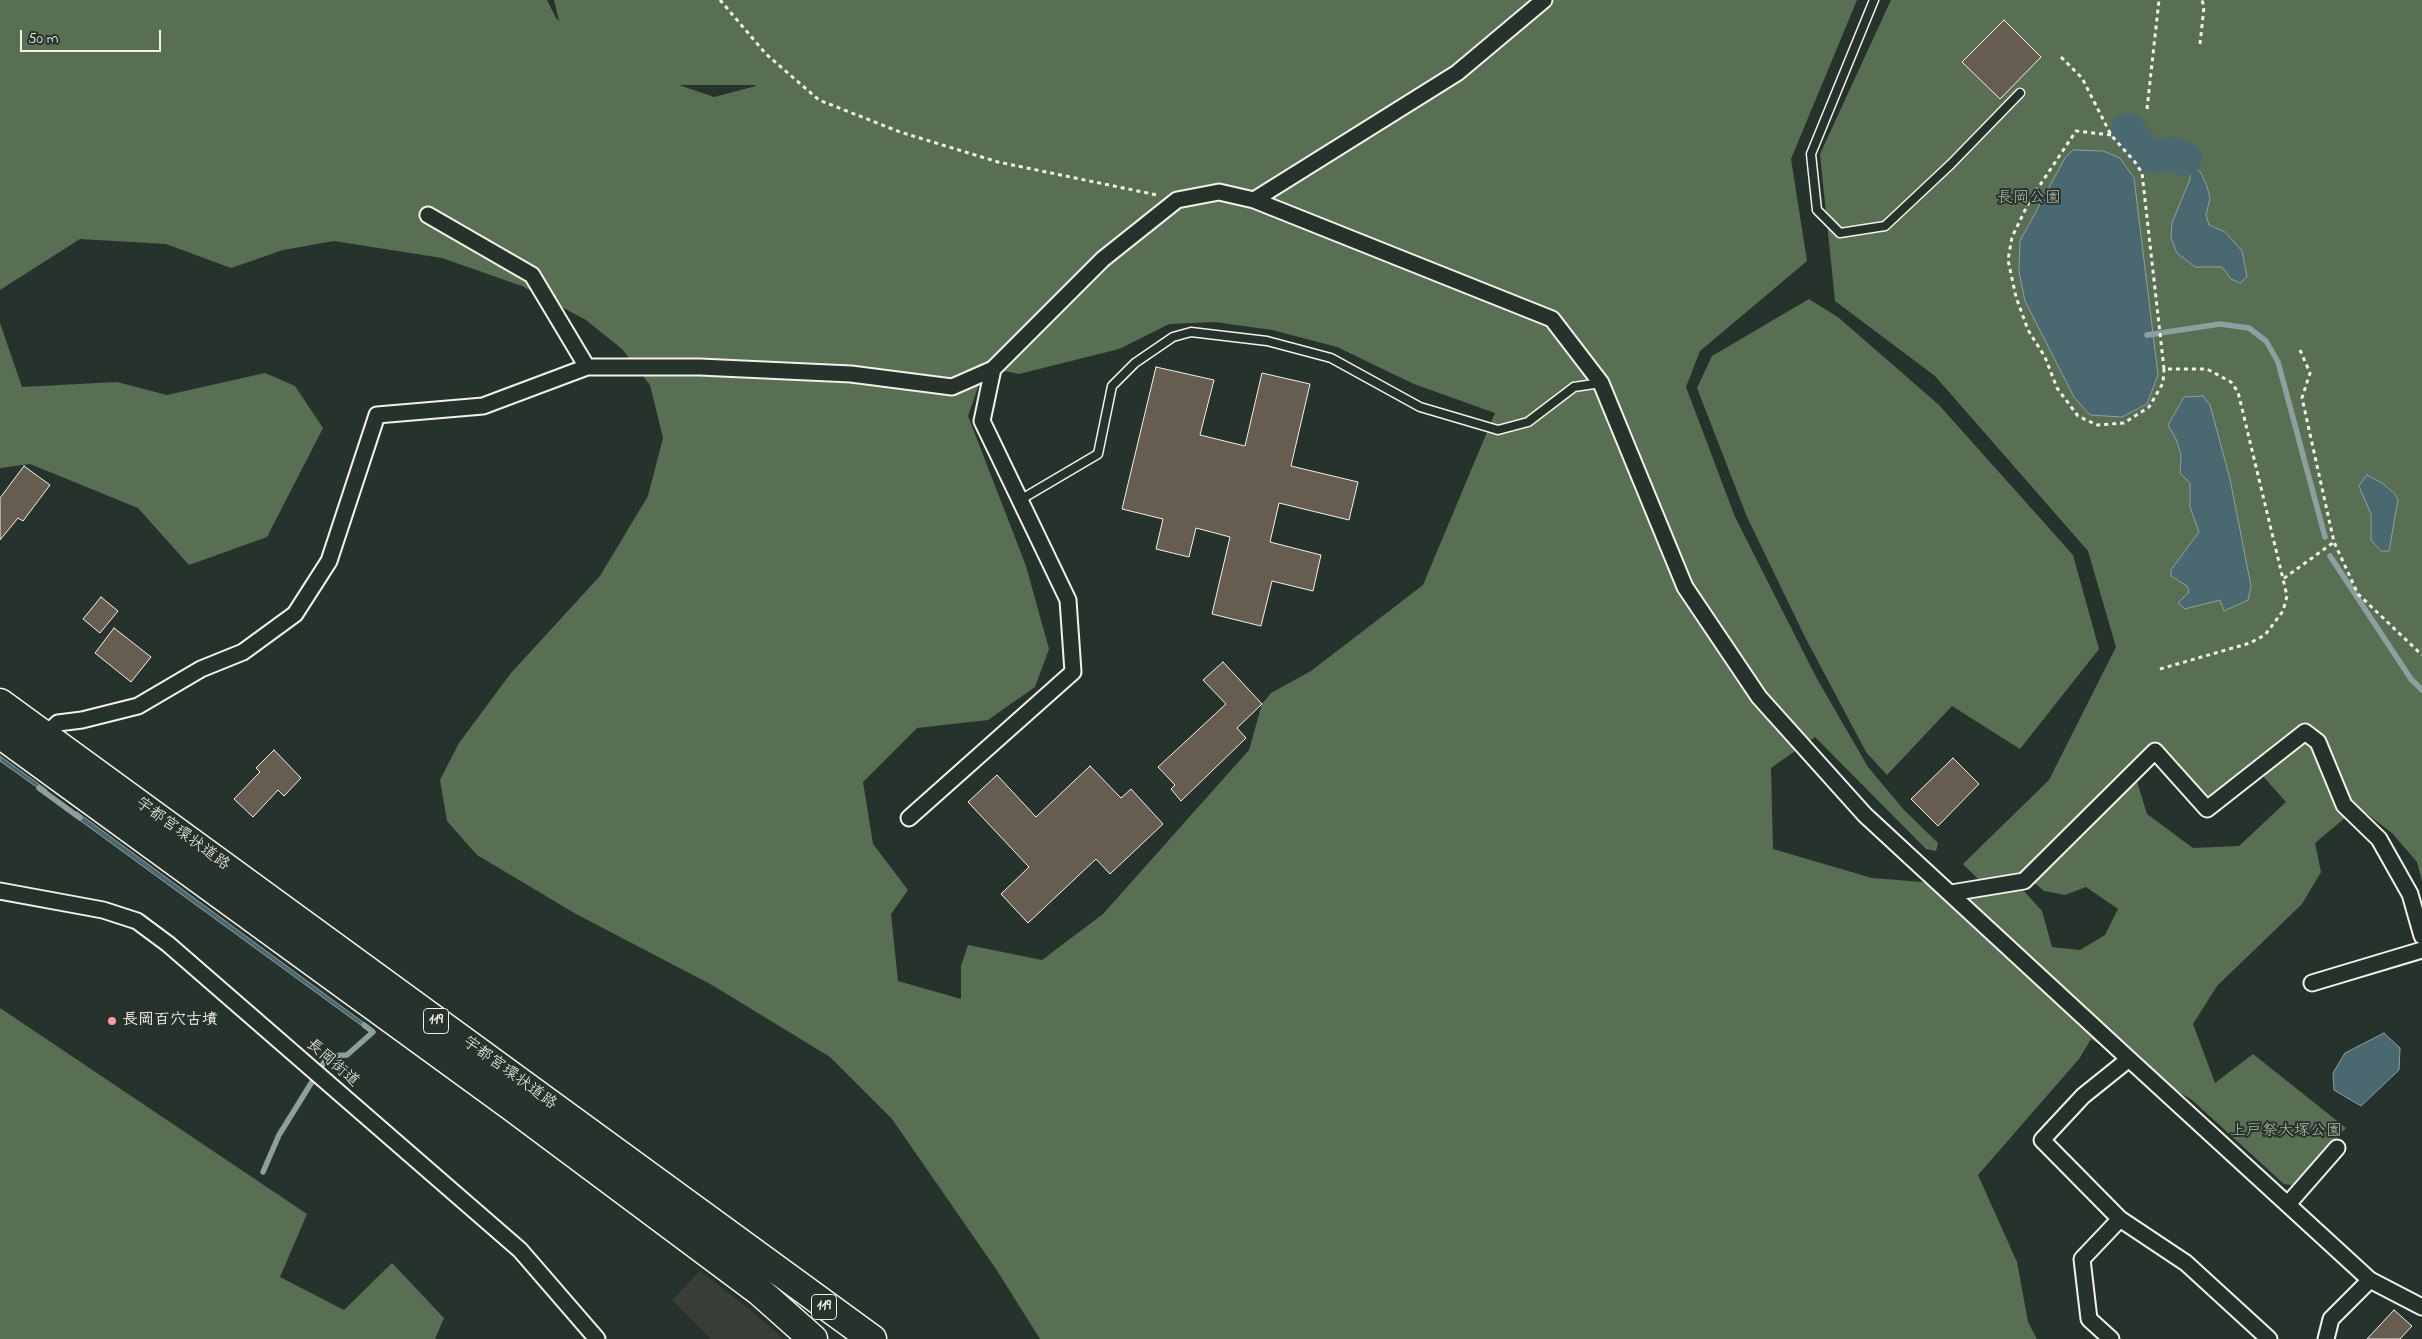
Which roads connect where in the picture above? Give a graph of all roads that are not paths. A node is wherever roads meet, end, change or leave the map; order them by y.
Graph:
1 (1544, 0) edge
2 (1874, 0) edge
3 (2020, 93) dead end
4 (1254, 200) junction
5 (428, 215) dead end
6 (587, 367) junction
7 (993, 369) junction
8 (1601, 382) junction
9 (1020, 500) junction
10 (0, 703) edge
11 (0, 734) edge
12 (36, 744) junction
13 (909, 818) dead end
14 (0, 891) edge
15 (1950, 893) junction
16 (2422, 936) edge
17 (2422, 950) edge
18 (2312, 983) dead end
19 (2129, 1059) junction
20 (2337, 1148) dead end
21 (2288, 1204) junction
22 (2120, 1219) junction
23 (785, 1276) junction
24 (2370, 1280) junction
25 (759, 1291) junction
26 (2422, 1307) edge
27 (597, 1339) edge
28 (813, 1339) edge
29 (821, 1339) edge
30 (863, 1339) edge
31 (872, 1339) edge
32 (2111, 1339) edge
33 (2269, 1339) edge
34 (2326, 1339) edge

1 - 4 street
2 - 3 lane
4 - 7 street
4 - 8 street
5 - 6 street
6 - 7 street
6 - 12 street
7 - 9 street
8 - 9 lane
8 - 15 street
9 - 13 street
10 - 12 highway, 宇都宮環状道路 / 119
11 - 12 highway, 宇都宮環状道路 / 119
12 - 23 highway, 宇都宮環状道路 / 119
12 - 25 highway, 宇都宮環状道路 / 119
14 - 27 street, 長岡街道
15 - 16 street
15 - 19 street
17 - 18 street
19 - 21 street
19 - 22 street
20 - 21 street
21 - 24 street
22 - 32 street
22 - 33 street
23 - 30 highway, 119
23 - 31 highway, 宇都宮環状道路 / 119
24 - 26 street
24 - 34 street
25 - 28 highway, 宇都宮環状道路 / 119
25 - 29 highway, 119

